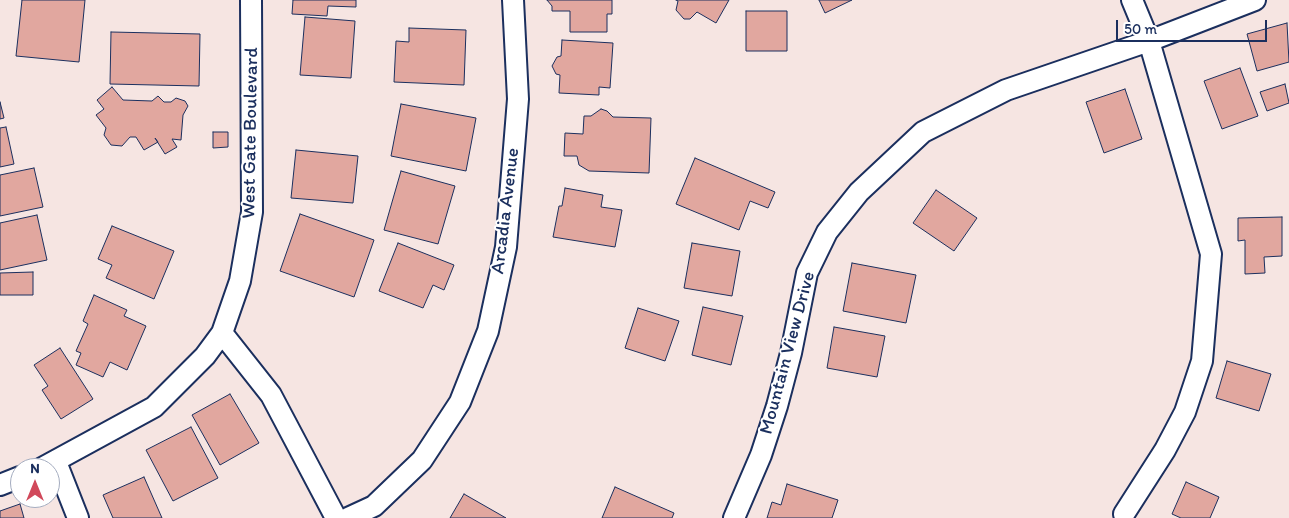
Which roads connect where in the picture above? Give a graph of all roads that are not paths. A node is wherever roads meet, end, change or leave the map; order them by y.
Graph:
1 (251, 0) edge
2 (512, 0) edge
3 (1132, 0) edge
4 (1255, 0) edge
5 (1149, 41) junction
6 (222, 333) junction
7 (60, 459) edge
8 (60, 485) edge
9 (1124, 514) dead end
10 (78, 518) edge
11 (336, 518) edge
12 (348, 518) edge
13 (734, 518) edge

1 - 6 street, West Gate Boulevard
2 - 12 street, Arcadia Avenue
3 - 5 street
4 - 5 street, Mountain View Drive
5 - 9 street
5 - 13 street, Mountain View Drive
6 - 7 street, West Gate Boulevard
6 - 11 street
8 - 10 street

